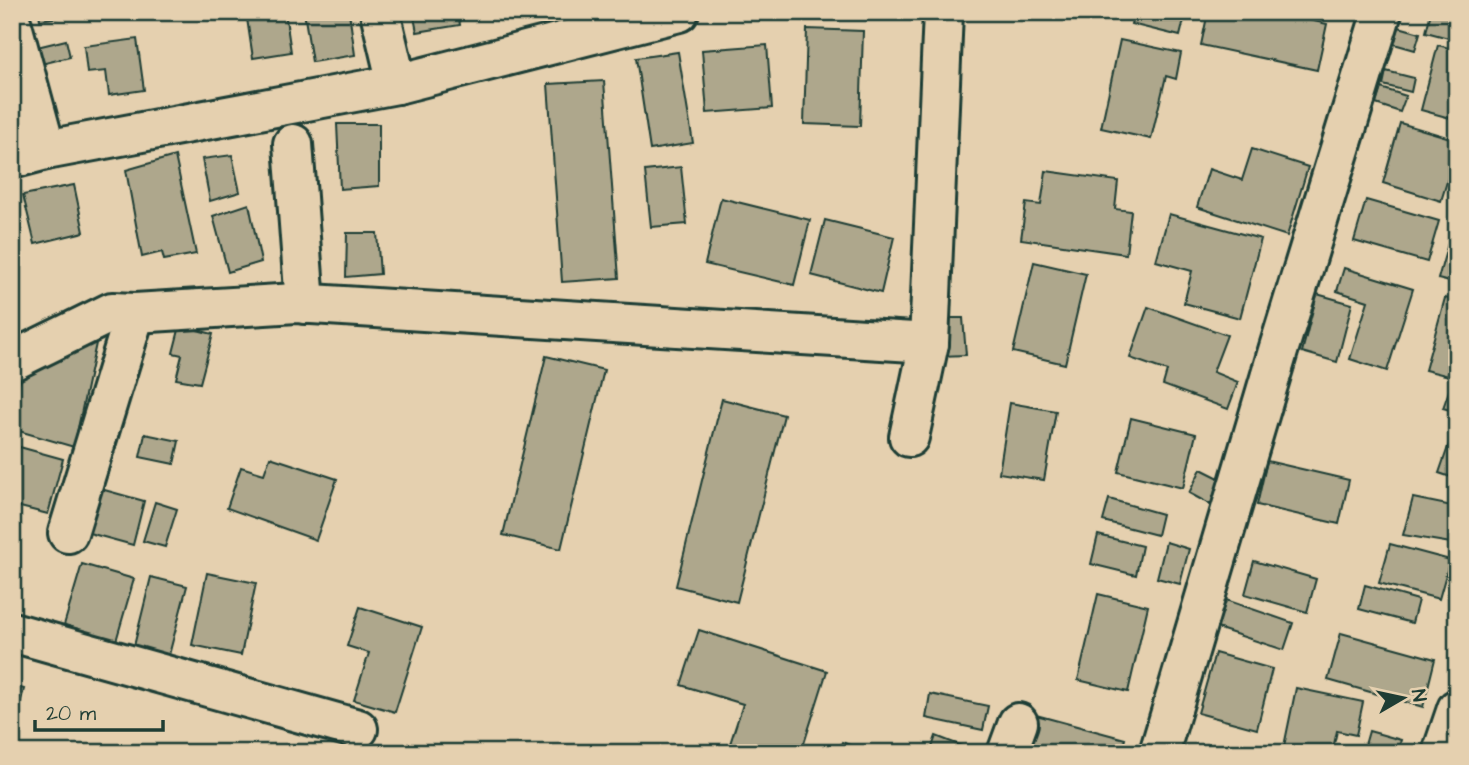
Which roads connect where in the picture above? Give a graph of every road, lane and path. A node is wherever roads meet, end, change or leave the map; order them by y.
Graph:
1 (380, 12) edge
2 (679, 12) edge
3 (943, 12) edge
4 (1382, 12) edge
5 (12, 25) edge
6 (397, 84) junction
7 (293, 144) dead end
8 (29, 154) edge
9 (305, 304) junction
10 (135, 313) junction
11 (929, 343) junction
12 (12, 361) edge
13 (909, 437) dead end
14 (68, 533) dead end
15 (12, 632) edge
16 (1457, 709) edge
17 (358, 729) dead end
18 (1159, 753) edge
19 (1442, 753) edge

1 - 6 street
2 - 6 street
3 - 11 street
4 - 18 street
5 - 8 street
6 - 8 street
7 - 9 street
9 - 10 street
9 - 11 street
10 - 12 street
10 - 14 street
11 - 13 street
15 - 17 street
16 - 19 street

